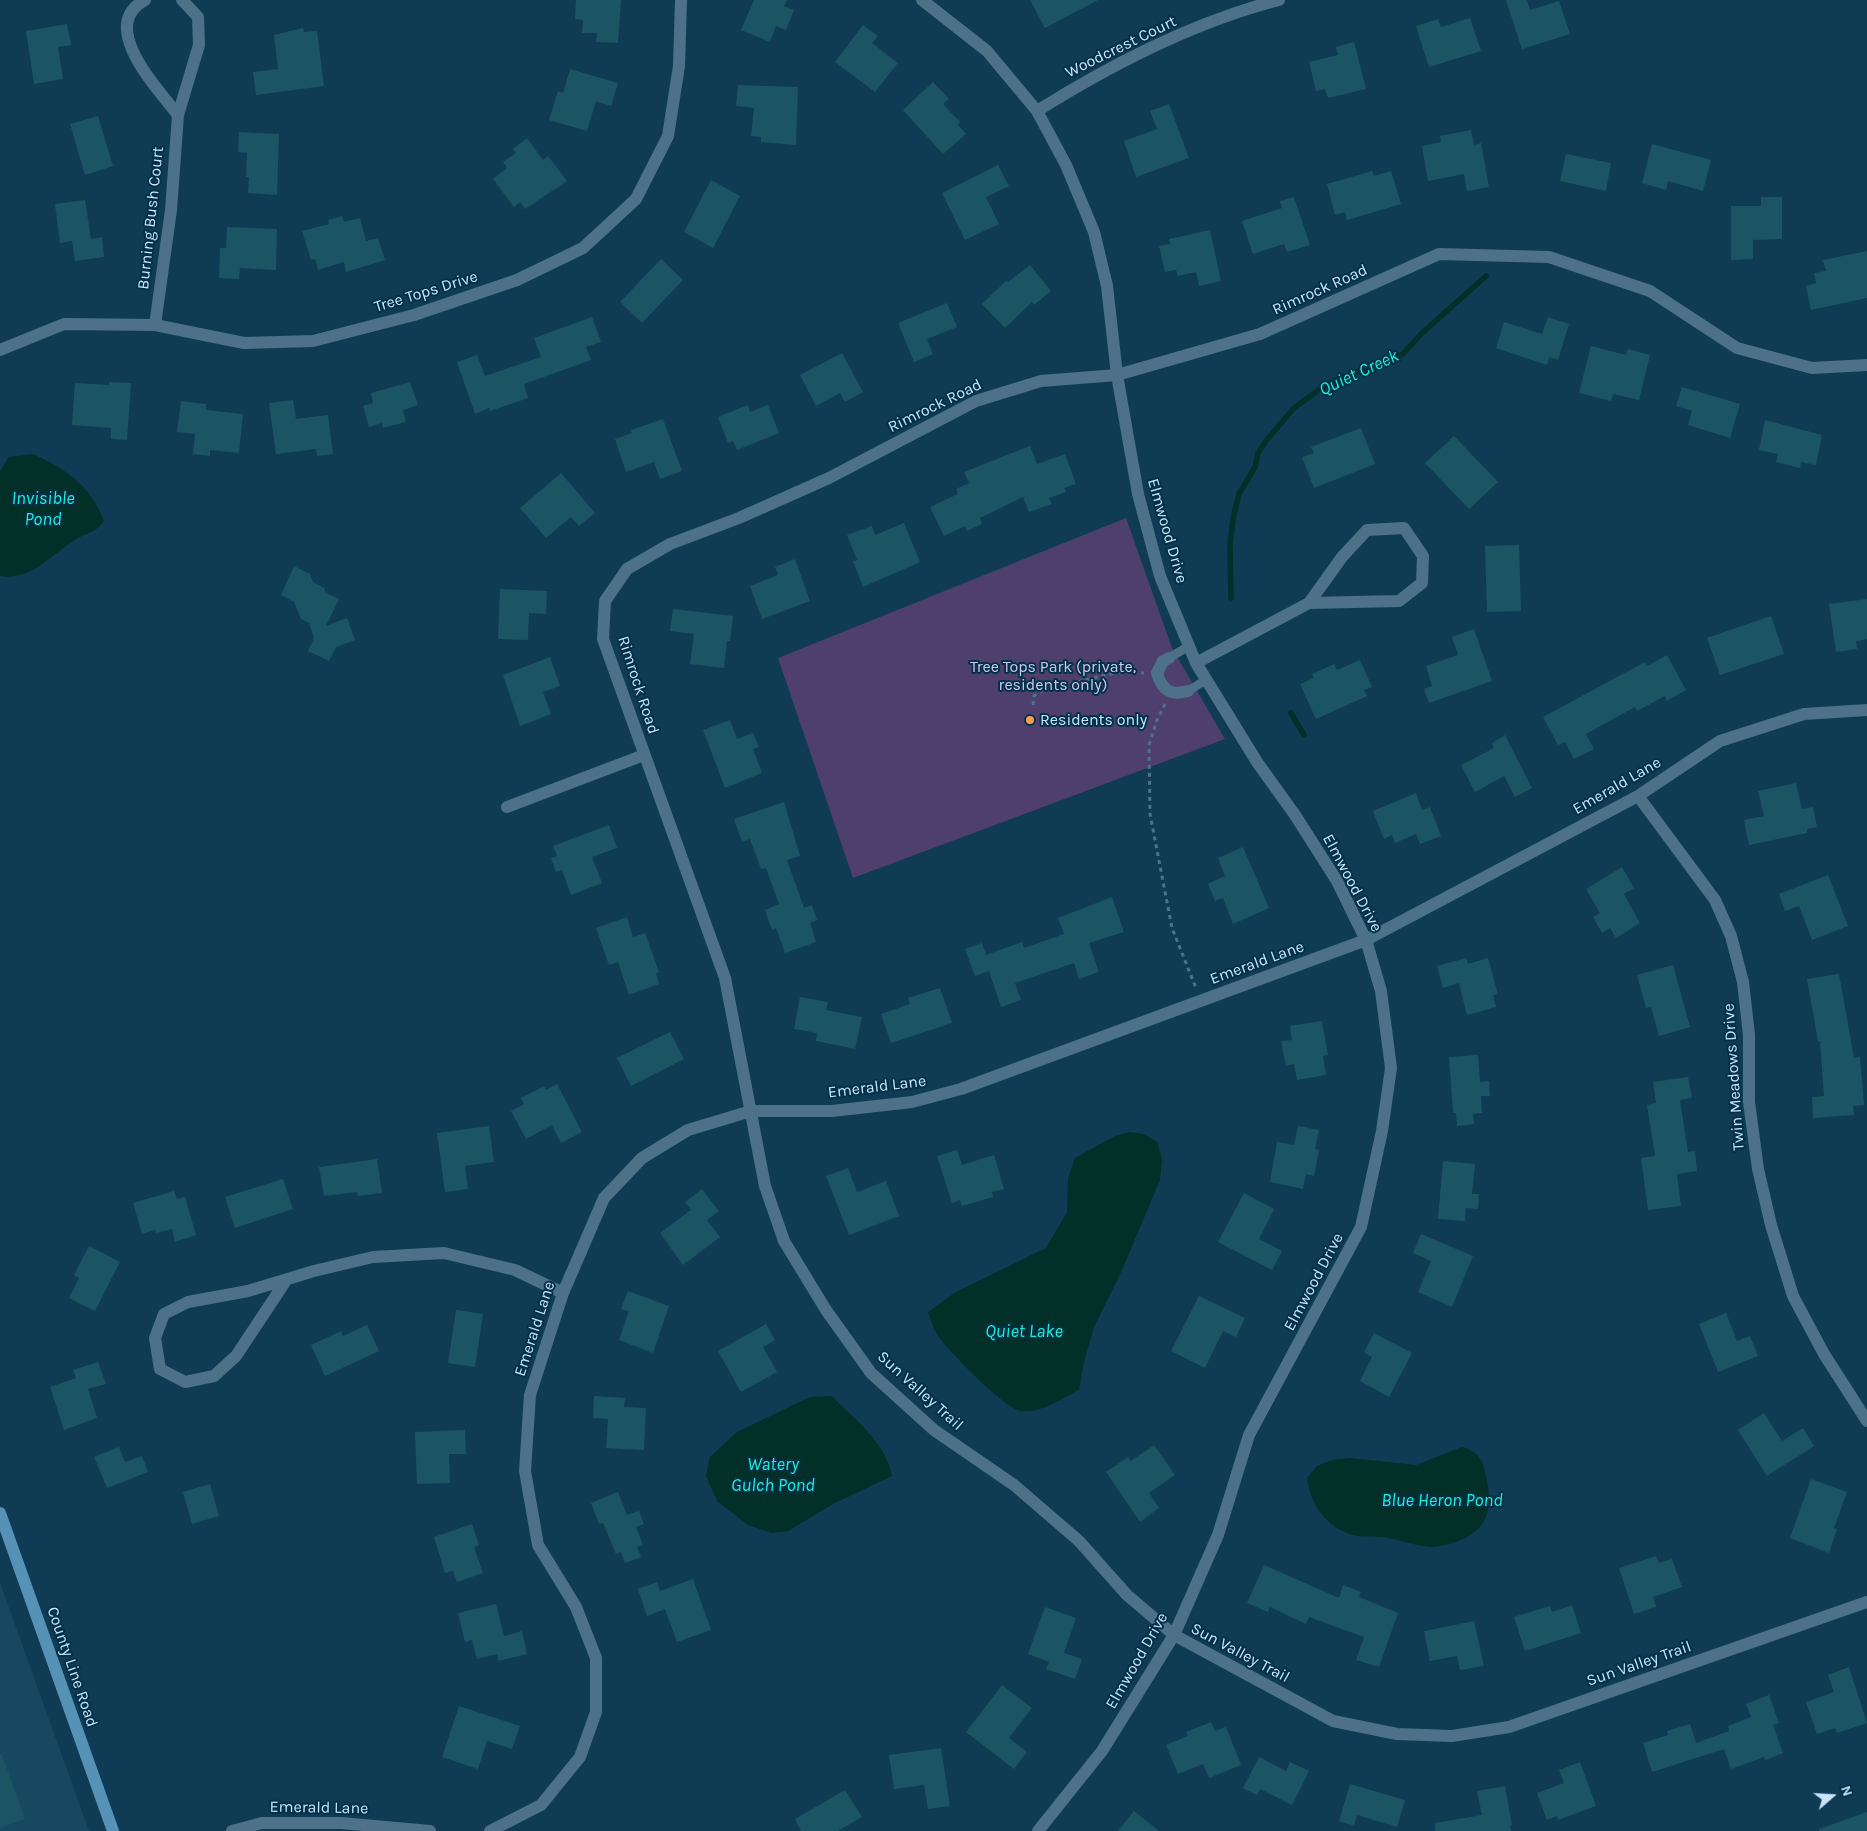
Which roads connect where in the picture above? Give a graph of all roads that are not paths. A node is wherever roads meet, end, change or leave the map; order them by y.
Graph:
1 (145, 0) edge
2 (182, 0) edge
3 (680, 0) edge
4 (922, 0) edge
5 (1279, 0) edge
6 (1259, 2) edge
7 (1036, 111) junction
8 (178, 115) junction
9 (155, 325) junction
10 (0, 350) edge
11 (1867, 365) edge
12 (1117, 375) junction
13 (1310, 603) junction
14 (1189, 646) junction
15 (1169, 658) joint
16 (1196, 663) junction
17 (1206, 680) junction
18 (1188, 691) joint
19 (1867, 710) edge
20 (644, 755) junction
21 (1638, 796) junction
22 (507, 807) dead end
23 (1366, 940) junction
24 (751, 1111) junction
25 (288, 1279) junction
26 (562, 1293) junction
27 (1867, 1421) edge
28 (0, 1513) edge
29 (1867, 1602) edge
30 (1174, 1635) junction
31 (376, 1826) junction
32 (113, 1831) edge
33 (232, 1831) edge
34 (359, 1831) edge
35 (430, 1831) edge
36 (490, 1831) edge
37 (1038, 1831) edge

1 - 8 street
2 - 8 street, Burning Bush Court
3 - 9 street, Tree Tops Drive
4 - 7 street, Elmwood Drive
5 - 6 street, Woodcrest Court
6 - 7 street, Woodcrest Court
7 - 12 street, Elmwood Drive
8 - 9 street, Burning Bush Court
9 - 10 street, Tree Tops Drive
11 - 12 street, Rimrock Road
12 - 14 street, Elmwood Drive
12 - 20 street, Rimrock Road
13 - 13 street
13 - 16 street
14 - 15 lane
14 - 16 street, Elmwood Drive
15 - 18 street
16 - 17 street, Elmwood Drive
17 - 18 lane
17 - 23 street, Elmwood Drive
19 - 21 street, Emerald Lane
20 - 22 street
20 - 24 street, Rimrock Road
21 - 23 street, Emerald Lane
21 - 27 street, Twin Meadows Drive
23 - 24 street, Emerald Lane
23 - 30 street, Elmwood Drive
24 - 26 street, Emerald Lane
24 - 30 street, Sun Valley Trail
25 - 25 street
25 - 26 street
26 - 36 street, Emerald Lane
28 - 32 main road, County Line Road
29 - 30 street, Sun Valley Trail
30 - 37 street, Elmwood Drive
31 - 33 street, Emerald Lane
31 - 34 street, Emerald Lane
31 - 35 street, Emerald Lane

